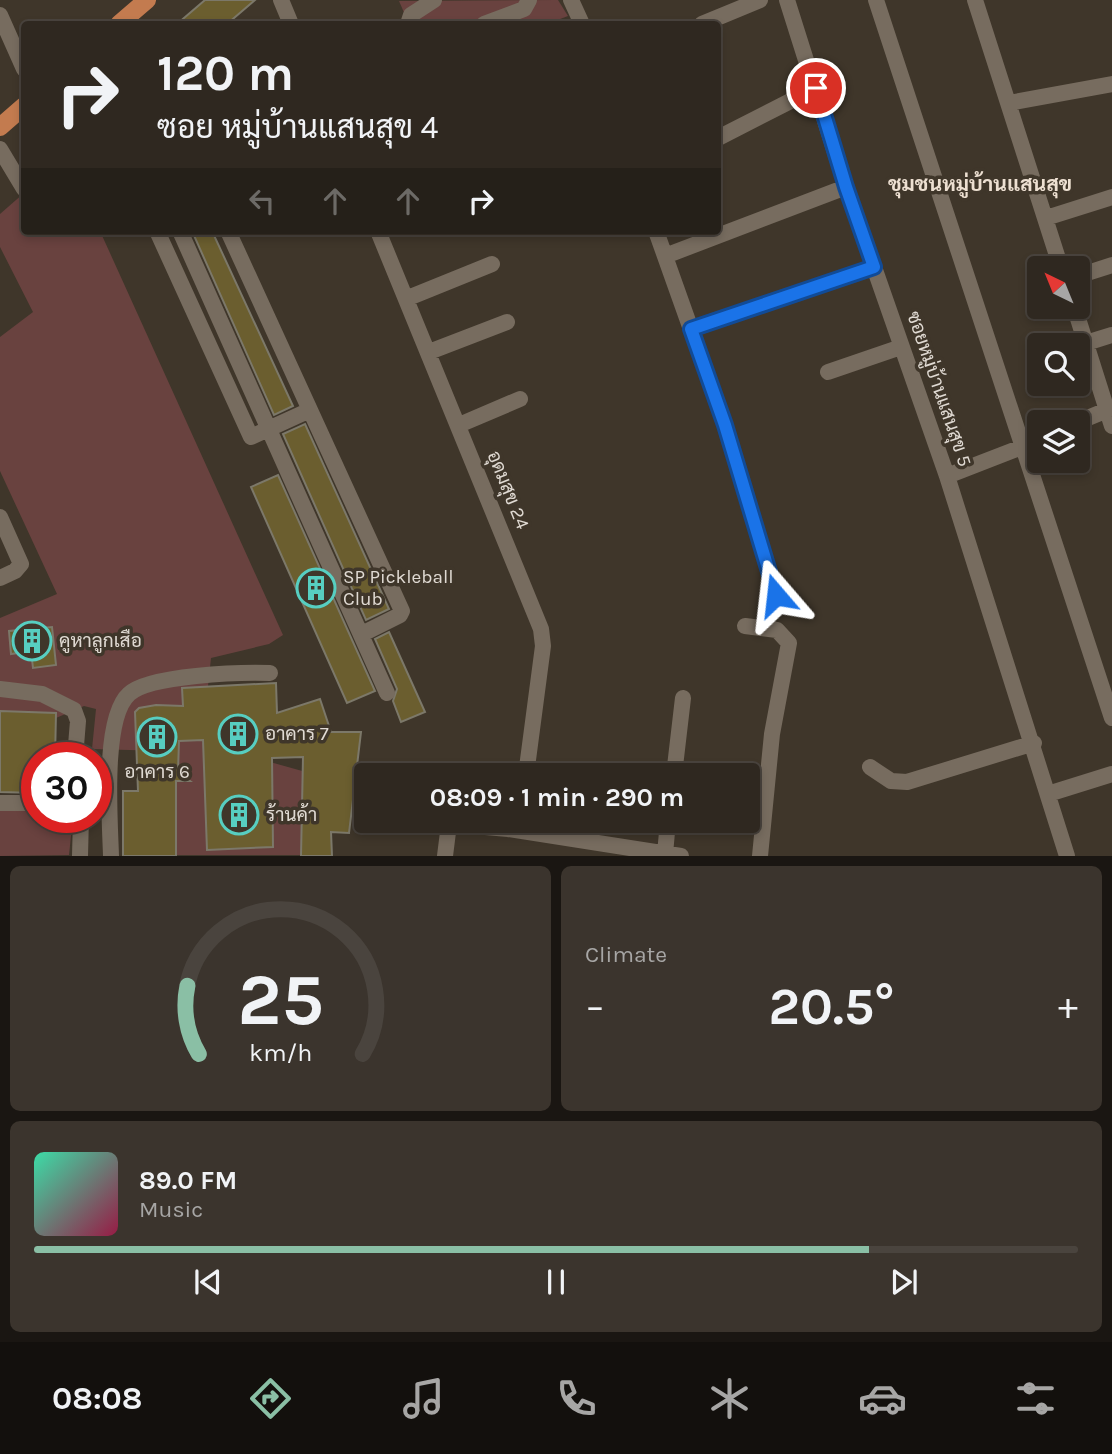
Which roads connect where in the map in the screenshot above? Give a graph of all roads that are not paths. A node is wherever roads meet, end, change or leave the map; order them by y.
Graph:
1 (147, 0) edge
2 (281, 0) edge
3 (434, 0) edge
4 (529, 0) edge
5 (760, 0) edge
6 (786, 0) edge
7 (876, 0) edge
8 (975, 0) edge
9 (577, 2) edge
10 (0, 15) edge
11 (122, 21) edge
12 (290, 21) edge
13 (409, 21) edge
14 (492, 21) edge
15 (581, 21) edge
16 (709, 21) edge
17 (21, 62) edge
18 (1112, 84) edge
19 (816, 88) junction
20 (1009, 103) junction
21 (21, 109) edge
22 (0, 127) edge
23 (721, 136) edge
24 (0, 149) edge
25 (21, 184) edge
26 (846, 187) junction
27 (1112, 197) edge
28 (1045, 218) junction
29 (159, 235) edge
30 (182, 235) edge
31 (231, 235) edge
32 (380, 235) edge
33 (657, 235) edge
34 (720, 235) edge
35 (721, 235) edge
36 (665, 256) junction
37 (1057, 256) edge
38 (492, 264) dead end
39 (1112, 265) edge
40 (874, 267) junction
41 (1090, 272) edge
42 (408, 298) junction
43 (507, 322) dead end
44 (691, 329) junction
45 (1112, 335) edge
46 (1090, 342) edge
47 (901, 347) junction
48 (429, 352) junction
49 (1090, 354) edge
50 (828, 372) dead end
51 (520, 398) dead end
52 (1109, 409) edge
53 (310, 410) junction
54 (1090, 417) edge
55 (458, 425) junction
56 (1112, 426) edge
57 (269, 428) junction
58 (1027, 429) edge
59 (1027, 445) edge
60 (1041, 473) edge
61 (947, 475) junction
62 (0, 517) edge
63 (0, 578) edge
64 (776, 595) dead end
65 (745, 626) dead end
66 (362, 634) junction
67 (270, 673) dead end
68 (0, 689) edge
69 (387, 693) dead end
70 (683, 698) dead end
71 (1112, 718) edge
72 (76, 742) edge
73 (1034, 743) junction
74 (528, 763) edge
75 (675, 763) edge
76 (870, 767) dead end
77 (1112, 774) edge
78 (1048, 794) junction
79 (0, 803) edge
80 (21, 803) edge
81 (81, 833) edge
82 (448, 833) edge
83 (549, 833) edge
84 (670, 833) edge
85 (635, 853) edge
86 (673, 855) edge
87 (80, 856) edge
88 (111, 856) edge
89 (445, 856) edge
90 (760, 856) edge
91 (1067, 856) edge

1 - 11 main road
2 - 12 street
3 - 13 street
4 - 14 street
5 - 16 street
6 - 19 street, ซอยหมู่บ้านแสนสุข 5
7 - 58 street
8 - 20 street
9 - 15 street
10 - 17 street
18 - 20 street
19 - 23 street
19 - 26 street, ซอยหมู่บ้านแสนสุข 5
20 - 28 street
21 - 22 main road
24 - 25 street
26 - 35 street
26 - 40 street, ซอยหมู่บ้านแสนสุข 5
27 - 28 street
28 - 37 street
29 - 57 street
30 - 57 street
31 - 53 street
32 - 42 street, อุดมสุข 24
33 - 36 street
34 - 36 street
36 - 44 street
38 - 42 street
39 - 41 street
40 - 44 street
40 - 47 street, ซอยหมู่บ้านแสนสุข 5
42 - 48 street, อุดมสุข 24
43 - 48 street
44 - 64 street
45 - 46 street
47 - 50 street
47 - 61 street, ซอยหมู่บ้านแสนสุข 5
48 - 55 street, อุดมสุข 24
49 - 52 street
51 - 55 street
52 - 54 street
52 - 56 street
53 - 57 street
53 - 66 street
55 - 74 street, อุดมสุข 24
57 - 66 street
59 - 61 street
60 - 71 street
61 - 73 street, ซอยหมู่บ้านแสนสุข 5
62 - 63 street
65 - 90 street
66 - 69 street
67 - 88 street
68 - 72 street
70 - 75 street
73 - 76 street
73 - 78 street, ซอยหมู่บ้านแสนสุข 5
77 - 78 street
78 - 91 street, ซอยหมู่บ้านแสนสุข 5
79 - 80 street
81 - 87 street
82 - 89 street
83 - 85 street
84 - 86 street
85 - 86 street

